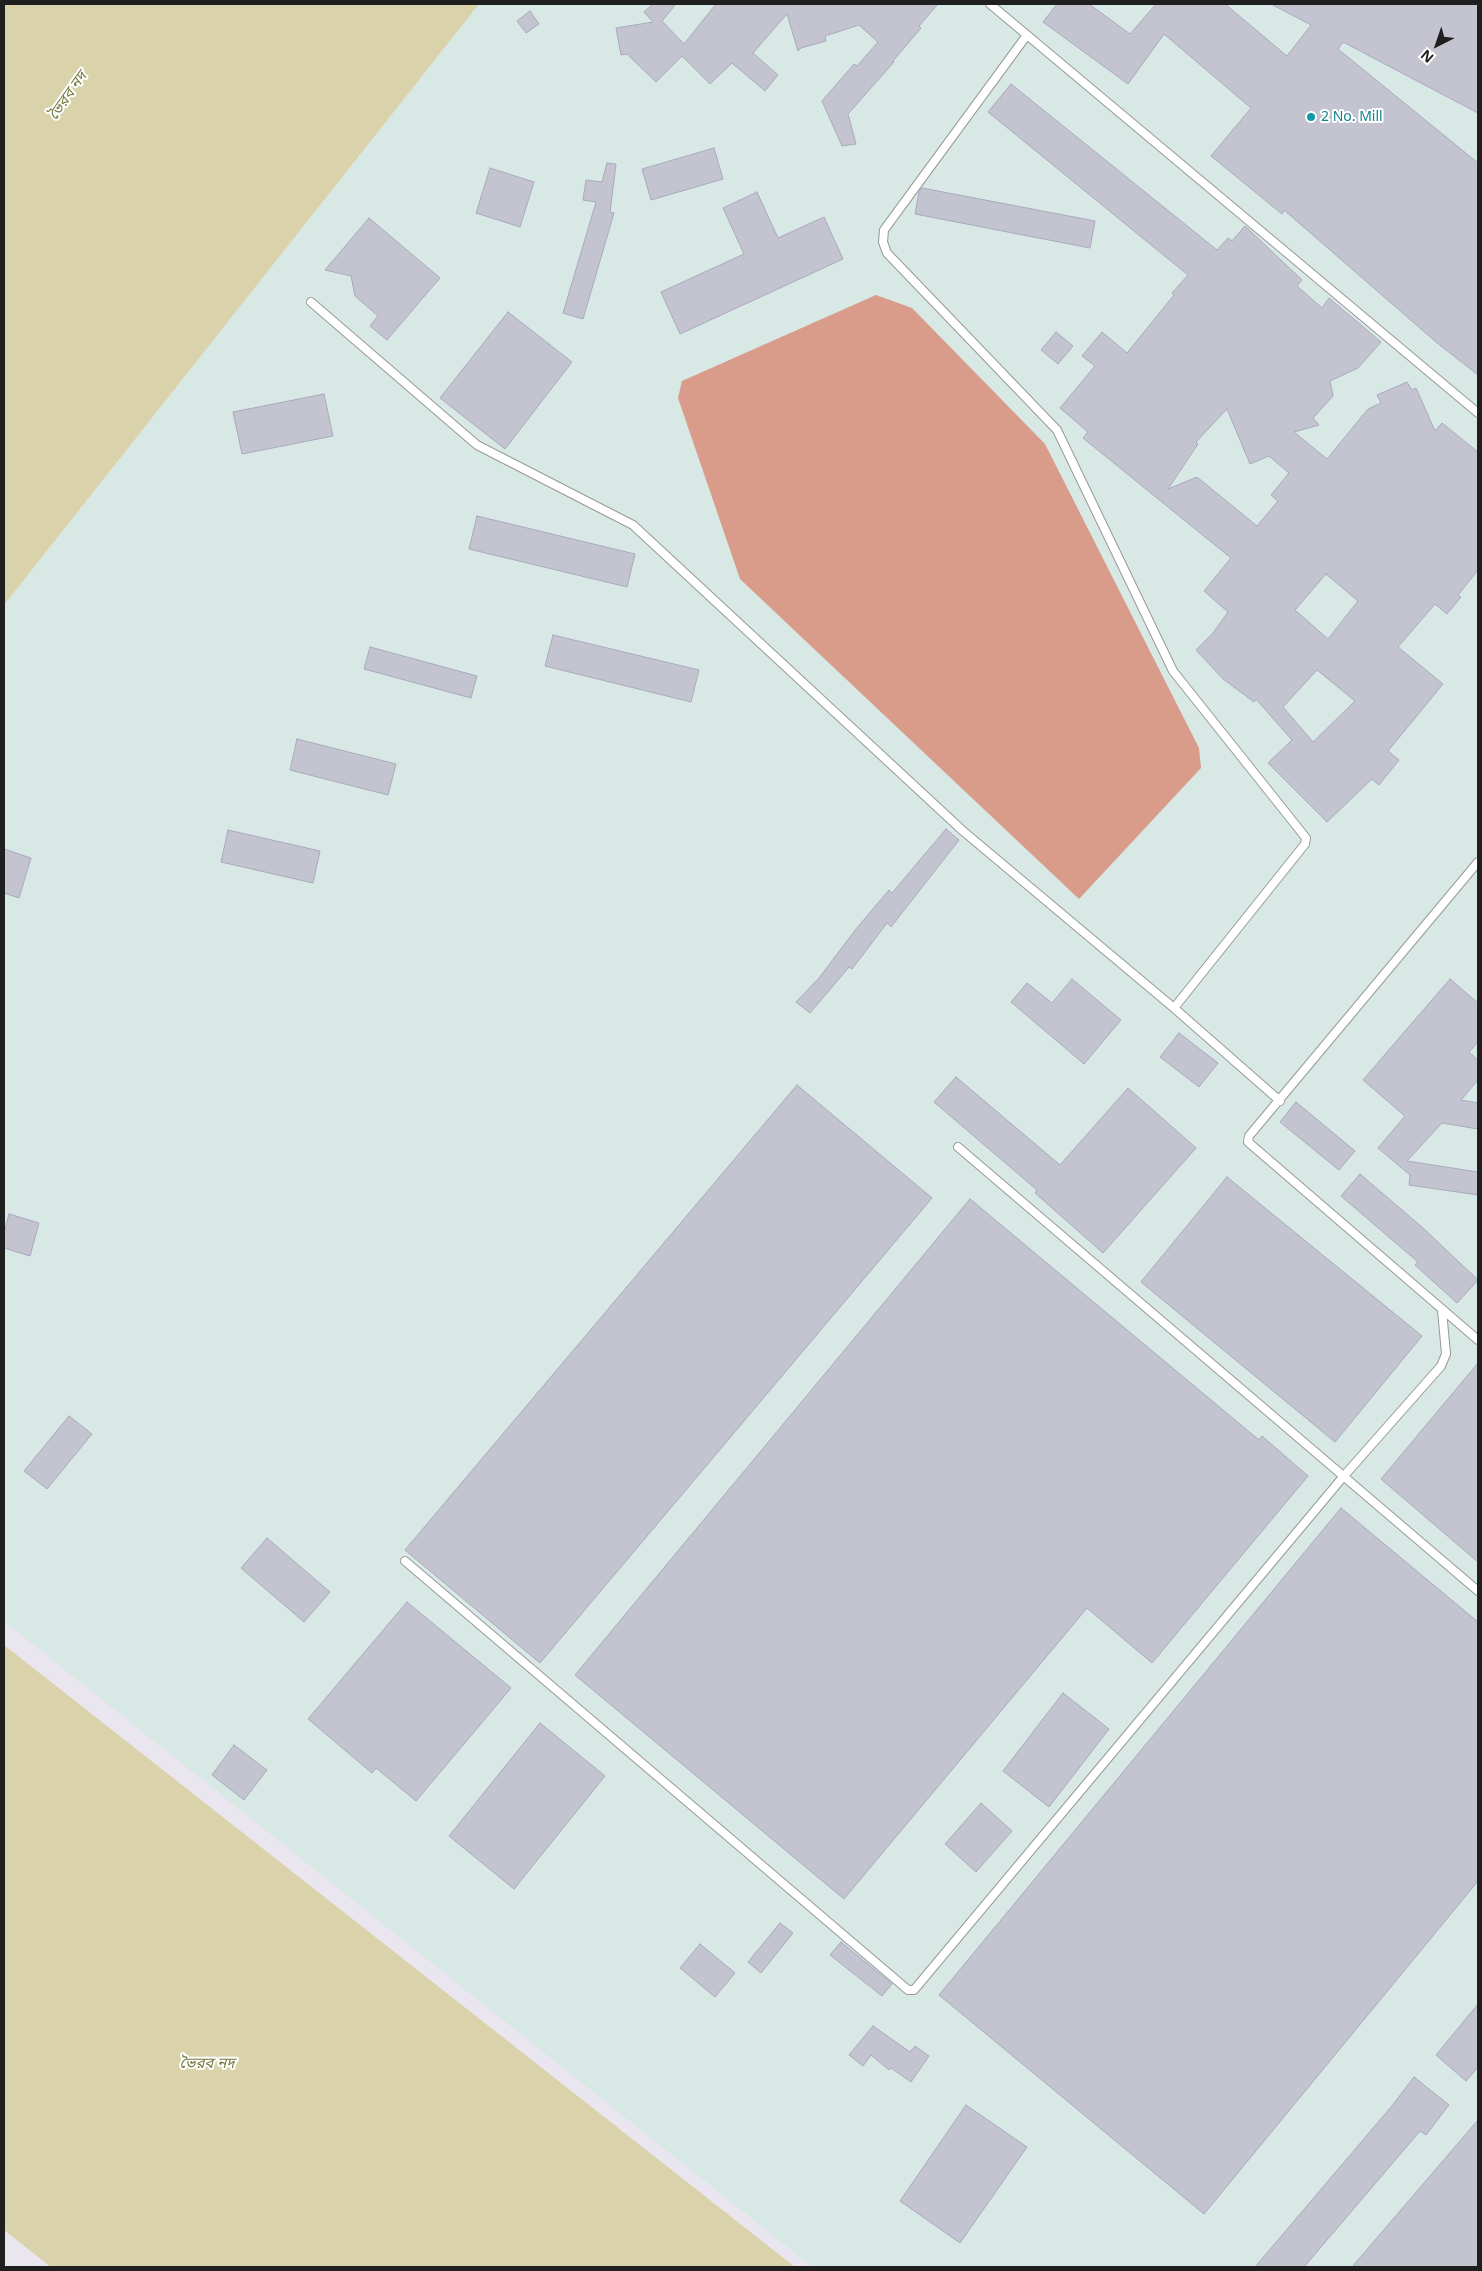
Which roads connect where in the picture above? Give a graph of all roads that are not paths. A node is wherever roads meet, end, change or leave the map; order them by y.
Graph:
1 (990, 4) edge
2 (1027, 35) junction
3 (311, 302) dead end
4 (1478, 413) edge
5 (1478, 862) edge
6 (1174, 1008) junction
7 (1280, 1100) junction
8 (958, 1147) dead end
9 (1442, 1310) junction
10 (1478, 1340) edge
11 (1343, 1477) junction
12 (405, 1561) dead end
13 (1478, 1591) edge

1 - 2 lane
2 - 4 lane
2 - 6 lane
3 - 6 lane
5 - 7 lane
6 - 7 lane
7 - 9 lane
8 - 11 lane
9 - 10 lane
9 - 11 lane
11 - 12 lane
11 - 13 lane

